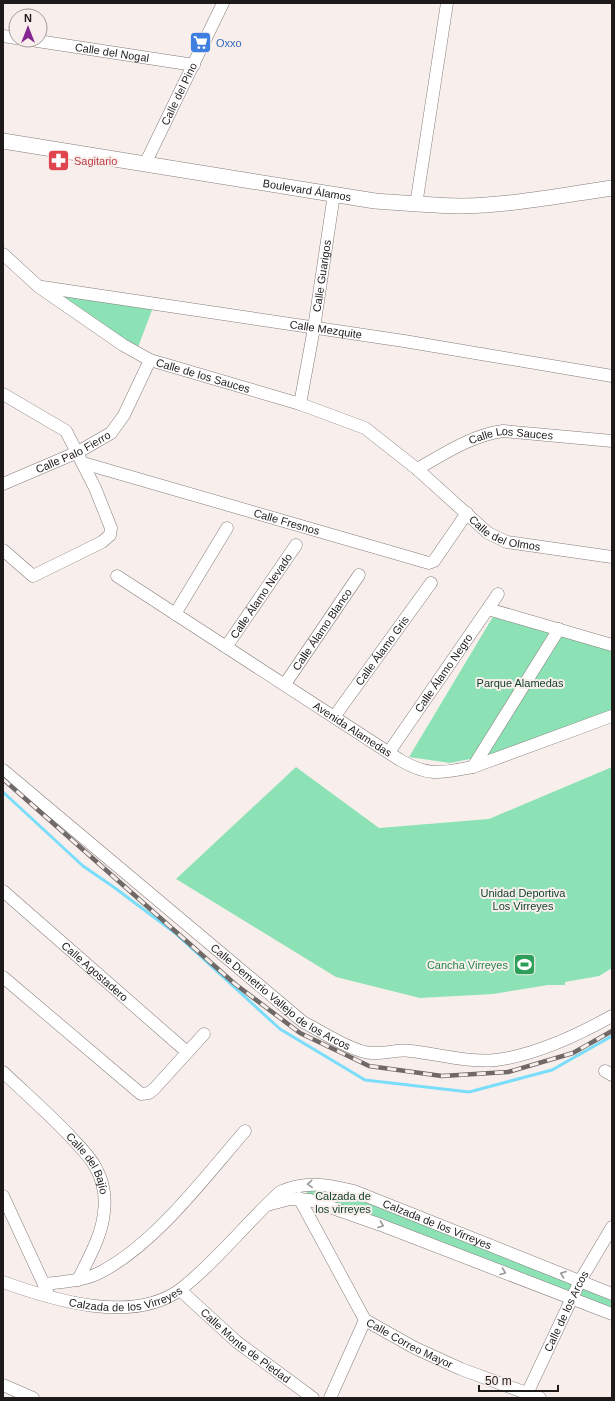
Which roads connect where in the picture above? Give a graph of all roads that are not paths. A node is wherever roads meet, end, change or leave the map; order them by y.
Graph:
1 (223, 3) edge
2 (447, 3) edge
3 (48, 43) edge
4 (194, 65) junction
5 (3, 141) edge
6 (145, 164) junction
7 (612, 188) edge
8 (334, 194) junction
9 (416, 204) junction
10 (3, 254) edge
11 (39, 287) junction
12 (314, 328) junction
13 (150, 360) junction
14 (612, 376) edge
15 (3, 394) edge
16 (300, 404) junction
17 (612, 441) edge
18 (81, 458) junction
19 (417, 470) junction
20 (3, 484) edge
21 (467, 514) junction
22 (227, 528) dead end
23 (296, 545) dead end
24 (3, 550) edge
25 (612, 557) edge
26 (358, 574) dead end
27 (117, 576) dead end
28 (431, 583) dead end
29 (498, 594) dead end
30 (488, 608) junction
31 (175, 614) junction
32 (559, 629) junction
33 (612, 645) edge
34 (226, 647) junction
35 (285, 684) junction
36 (612, 716) edge
37 (334, 717) junction
38 (389, 752) junction
39 (473, 767) junction
40 (3, 770) edge
41 (3, 891) edge
42 (3, 977) edge
43 (612, 1016) edge
44 (204, 1034) dead end
45 (187, 1052) junction
46 (3, 1072) edge
47 (245, 1131) dead end
48 (3, 1196) edge
49 (299, 1198) junction
50 (264, 1206) junction
51 (612, 1227) edge
52 (78, 1280) junction
53 (580, 1281) junction
54 (3, 1282) edge
55 (44, 1284) junction
56 (180, 1290) junction
57 (612, 1294) edge
58 (50, 1298) junction
59 (572, 1298) junction
60 (612, 1314) edge
61 (365, 1320) junction
62 (3, 1385) edge
63 (526, 1396) edge
64 (33, 1398) edge
65 (313, 1398) edge
66 (330, 1398) edge
67 (540, 1398) edge

1 - 4 street, Calle del Pino
2 - 9 street
3 - 4 street, Calle del Nogal
4 - 6 street, Calle del Pino
5 - 6 main road, Boulevard Álamos
6 - 8 main road, Boulevard Álamos
7 - 9 main road, Boulevard Álamos
8 - 9 main road, Boulevard Álamos
8 - 12 street, Calle Guarigos
10 - 11 street, Calle de los Sauces
11 - 12 street, Calle Mezquite
11 - 13 street, Calle de los Sauces
12 - 14 street, Calle Mezquite
12 - 16 street, Calle Guarigos
13 - 16 street, Calle de los Sauces
13 - 18 street, Calle Palo Fierro
15 - 18 street
16 - 19 street, Calle de los Sauces
17 - 19 street, Calle Los Sauces
18 - 20 street, Calle Palo Fierro
18 - 21 street, Calle Fresnos
18 - 24 street
19 - 21 street, Calle del Olmos
21 - 25 street, Calle del Olmos
22 - 31 street
23 - 34 street, Calle Álamo Nevado
26 - 35 street, Calle Álamo Blanco
27 - 31 street, Avenida Alamedas
28 - 37 street, Calle Álamo Gris
29 - 30 street, Calle Álamo Negro
30 - 32 street
30 - 38 street, Calle Álamo Negro
31 - 34 street, Avenida Alamedas
32 - 33 street
32 - 39 street
34 - 35 street, Avenida Alamedas
35 - 37 street, Avenida Alamedas
36 - 39 street, Avenida Alamedas
37 - 38 street, Avenida Alamedas
38 - 39 street, Avenida Alamedas
40 - 43 street, Calle Demetrio Vallejo de los Arcos
41 - 45 street, Calle Agostadero
42 - 45 street
44 - 45 street
46 - 52 street, Calle del Bajío
47 - 52 street
48 - 55 street
49 - 50 street, Calzada de los Virreyes
49 -> 59 street, Calzada de los Virreyes
49 - 61 street, Calle Correo Mayor
53 -> 50 street, Calzada de los Virreyes
50 - 56 street, Calzada de los Virreyes
51 - 53 street, Calle de los Arcos
52 - 55 street
53 - 57 street, Calzada de los Virreyes
53 - 59 street, Calle de los Arcos
54 - 58 street, Calzada de los Virreyes
55 - 58 street
56 - 58 street, Calzada de los Virreyes
56 - 65 street, Calle Monte de Piedad
59 - 60 street, Calzada de los Virreyes
59 - 63 street, Calle de los Arcos
61 - 63 street, Calle Correo Mayor
61 - 66 street
62 - 64 street
63 - 67 street, Calle Correo Mayor

